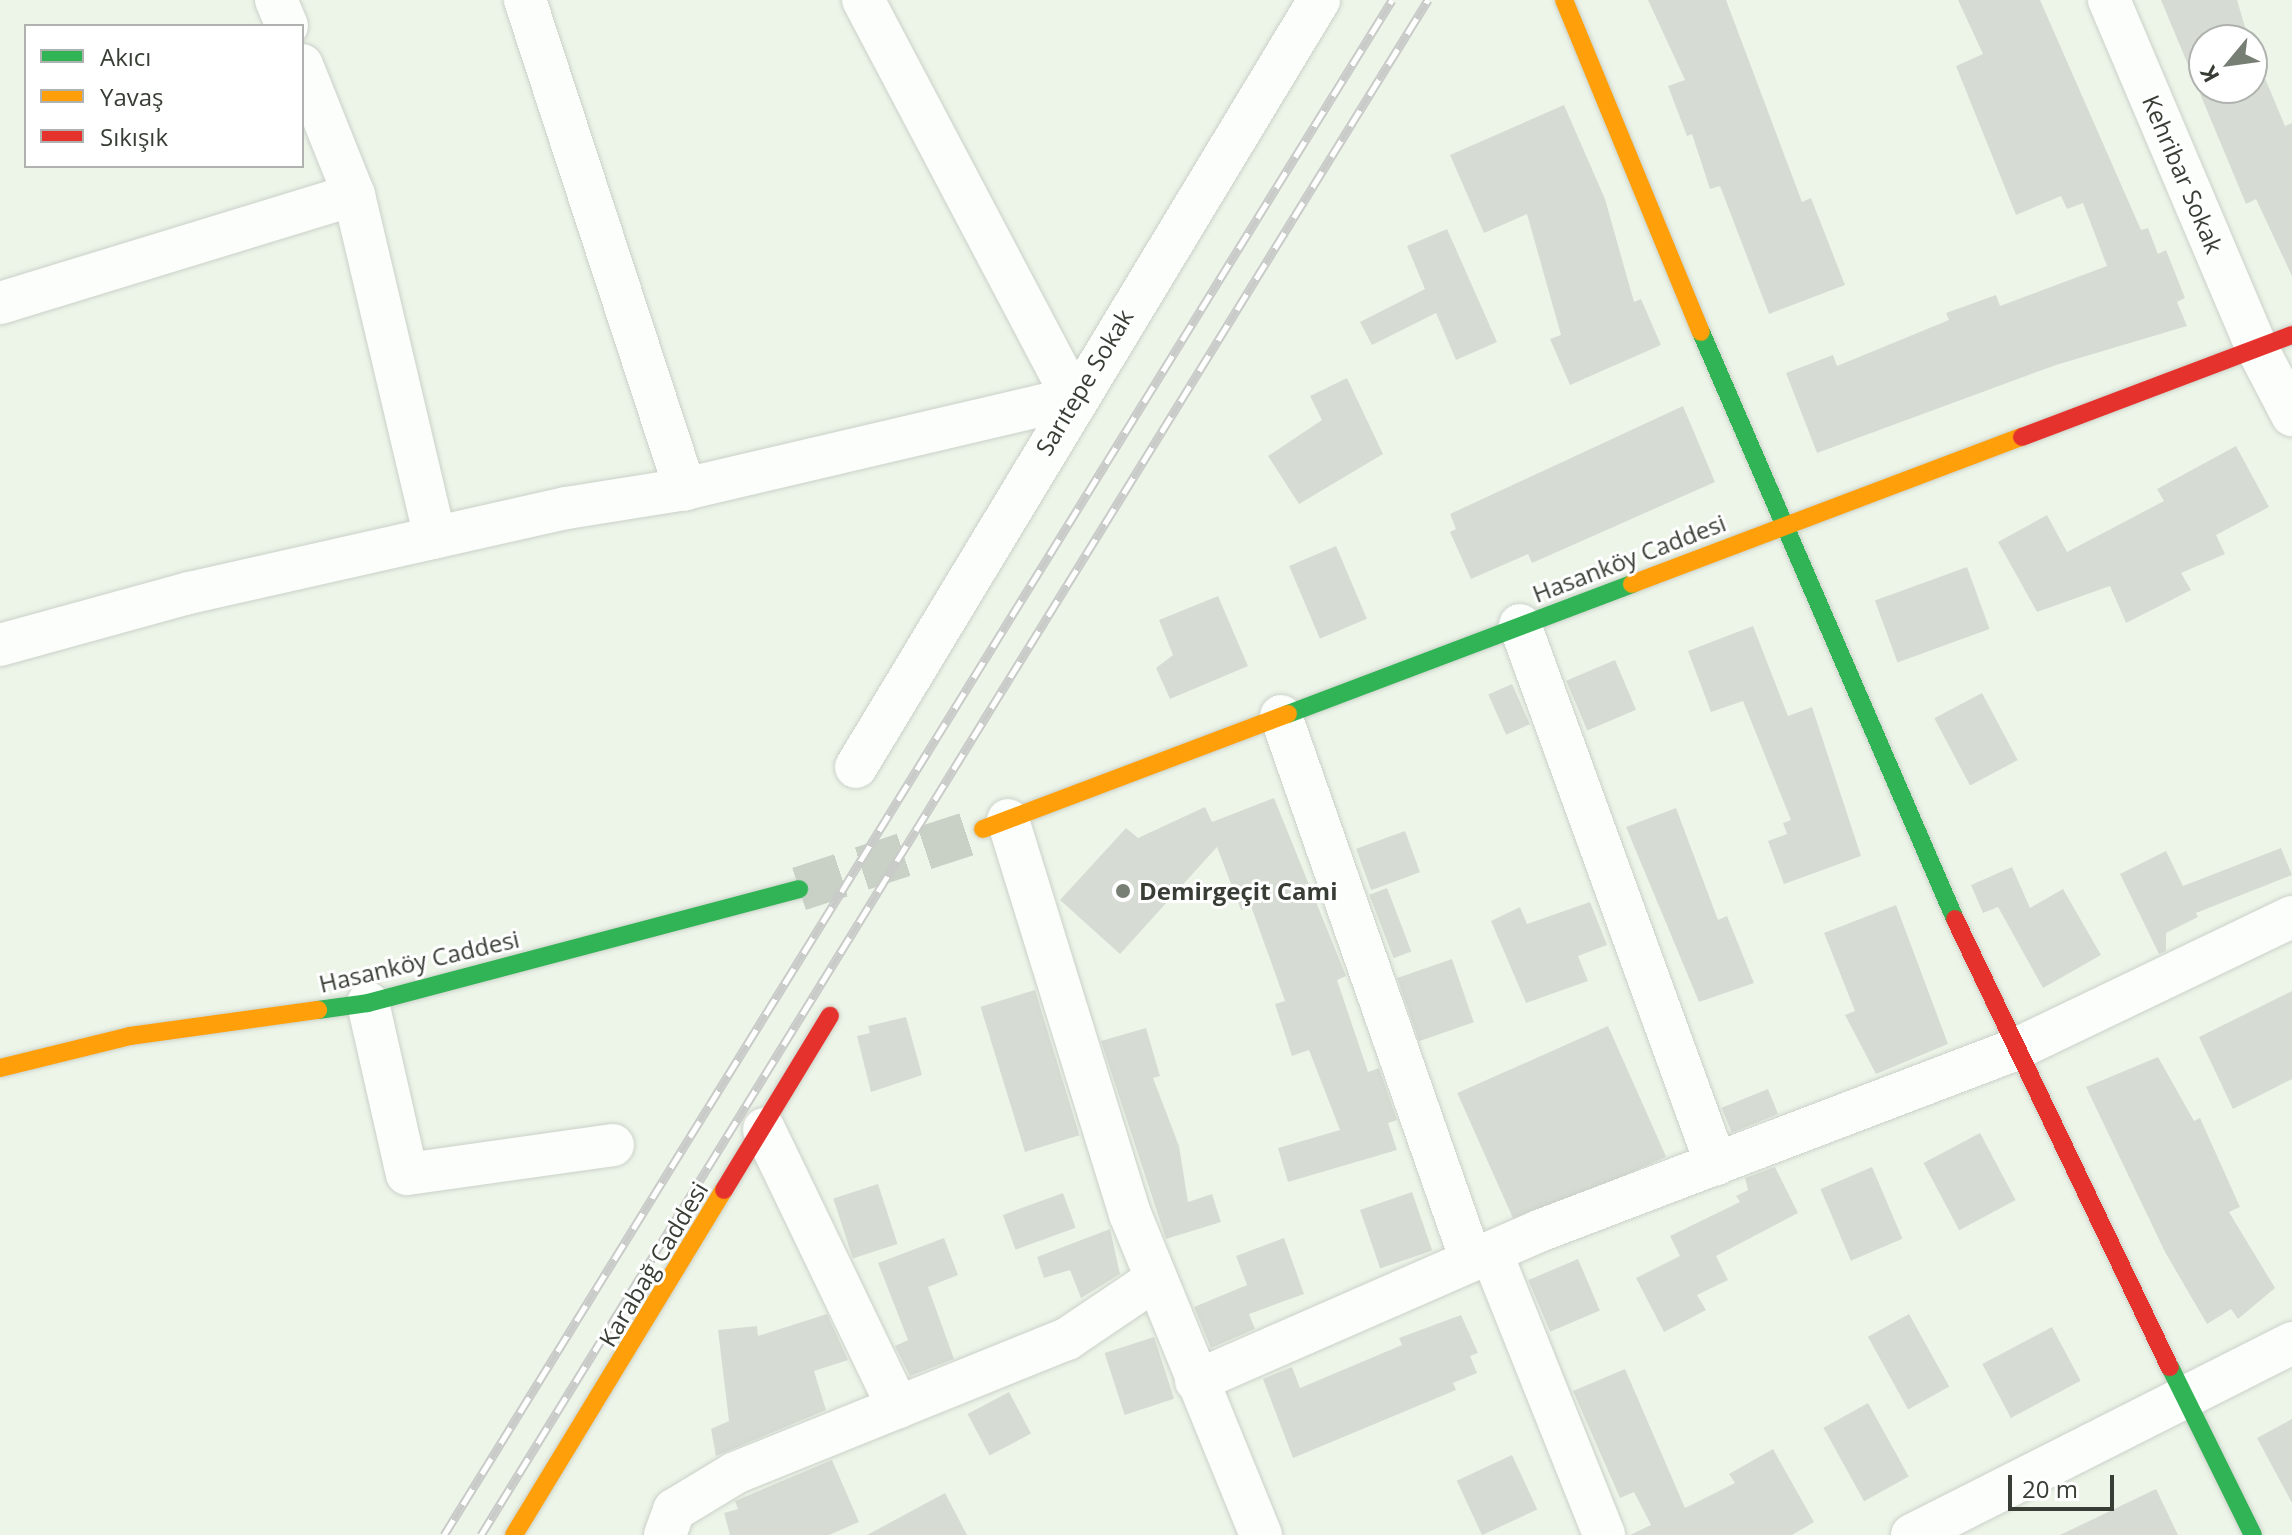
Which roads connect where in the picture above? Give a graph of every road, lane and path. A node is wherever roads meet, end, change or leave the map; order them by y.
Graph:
1 (276, 0) edge
2 (525, 0) edge
3 (863, 0) edge
4 (1319, 0) edge
5 (1564, 0) edge
6 (2109, 0) edge
7 (286, 24) edge
8 (304, 70) edge
9 (354, 195) junction
10 (0, 303) edge
11 (2274, 342) edge
12 (1073, 398) junction
13 (2292, 415) edge
14 (685, 489) junction
15 (1780, 526) junction
16 (435, 538) junction
17 (1520, 625) junction
18 (0, 645) edge
19 (1281, 716) junction
20 (856, 767) dead end
21 (996, 824) joint
22 (799, 889) tunnel mouth
23 (2292, 917) edge
24 (368, 1003) junction
25 (830, 1016) dead end
26 (2014, 1050) junction
27 (0, 1068) edge
28 (764, 1129) junction
29 (613, 1145) dead end
30 (1716, 1164) junction
31 (1481, 1256) junction
32 (1156, 1279) junction
33 (2292, 1343) edge
34 (1196, 1381) junction
35 (2183, 1398) junction
36 (898, 1407) junction
37 (514, 1535) edge
38 (665, 1535) edge
39 (1261, 1535) edge
40 (1604, 1535) edge
41 (1912, 1535) edge
42 (2253, 1535) edge

1 - 7 street
2 - 14 street
3 - 12 street
4 - 12 street, Sarıtepe Sokak
5 - 15 street
6 - 11 street, Kehribar Sokak
8 - 9 street
9 - 10 street
9 - 16 street
11 - 13 street, Kehribar Sokak
11 - 15 street, Hasanköy Caddesi
12 - 14 street
12 - 20 street, Sarıtepe Sokak
14 - 16 street
15 - 17 street, Hasanköy Caddesi
15 - 26 street
16 - 18 street
17 - 19 street, Hasanköy Caddesi
17 - 30 street
19 - 21 street, Hasanköy Caddesi
19 - 31 street
21 - 32 street
22 - 24 street, Hasanköy Caddesi
23 - 26 street
24 - 27 street, Hasanköy Caddesi
24 - 29 street
25 - 28 street, Karabağ Caddesi
26 - 30 street
26 - 35 street
28 - 36 street
28 - 37 street, Karabağ Caddesi
30 - 31 street
31 - 34 street
31 - 40 street
32 - 34 street
32 - 36 street
33 - 35 street
34 - 39 street
35 - 41 street
35 - 42 street
36 - 38 street

